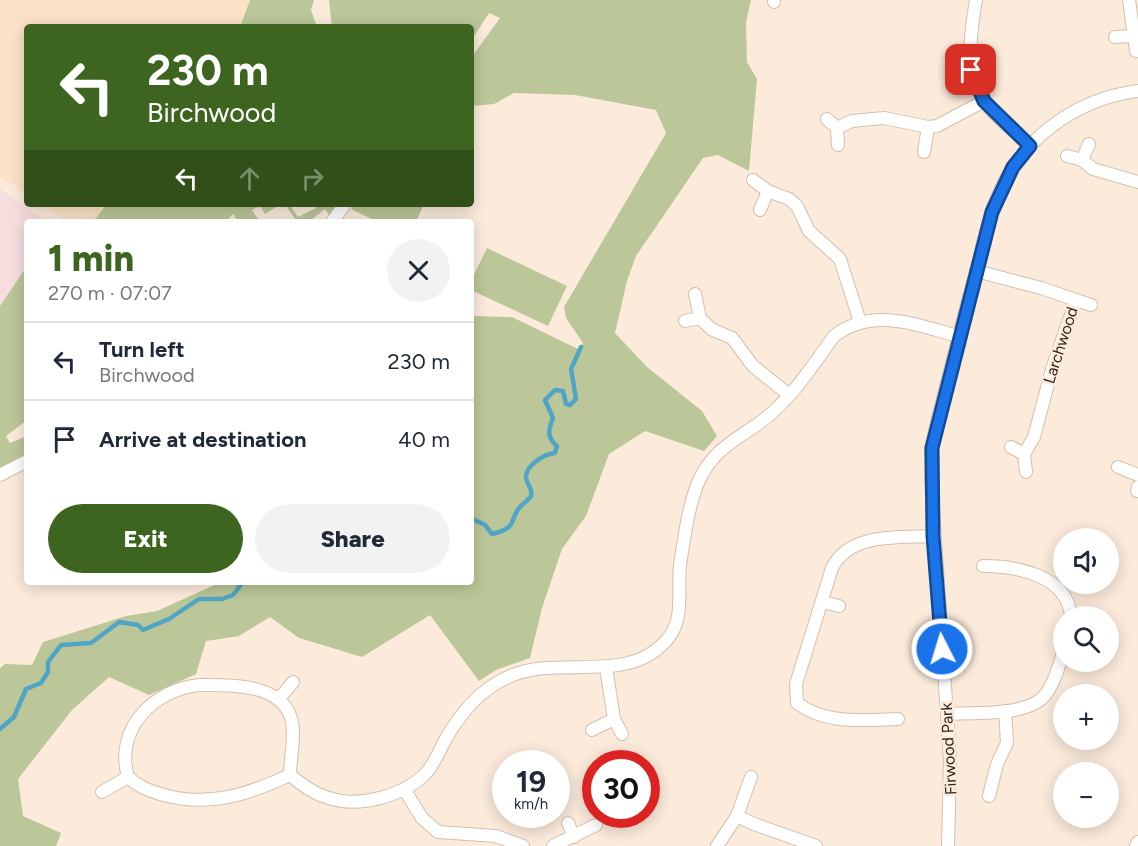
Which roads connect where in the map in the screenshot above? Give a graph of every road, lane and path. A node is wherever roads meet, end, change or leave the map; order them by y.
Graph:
1 (976, 0) edge
2 (1129, 0) edge
3 (1133, 36) junction
4 (1115, 38) dead end
5 (1136, 51) dead end
6 (1138, 91) edge
7 (984, 101) junction
8 (826, 119) dead end
9 (928, 127) junction
10 (837, 128) junction
11 (1089, 144) dead end
12 (838, 145) dead end
13 (1030, 146) junction
14 (924, 152) dead end
15 (1067, 156) dead end
16 (1082, 160) junction
17 (753, 180) dead end
18 (1138, 182) edge
19 (768, 190) junction
20 (760, 210) dead end
21 (976, 271) junction
22 (695, 294) dead end
23 (1076, 300) junction
24 (1091, 305) dead end
25 (700, 318) junction
26 (685, 321) dead end
27 (860, 322) junction
28 (958, 336) junction
29 (788, 394) junction
30 (1011, 447) dead end
31 (1024, 454) junction
32 (24, 463) edge
33 (1118, 467) dead end
34 (1026, 472) dead end
35 (0, 475) edge
36 (1138, 475) edge
37 (933, 536) junction
38 (983, 566) dead end
39 (823, 602) junction
40 (839, 606) dead end
41 (1067, 606) edge
42 (606, 667) junction
43 (1056, 672) edge
44 (292, 682) dead end
45 (279, 699) junction
46 (1005, 711) junction
47 (948, 714) junction
48 (615, 719) junction
49 (898, 719) dead end
50 (592, 730) dead end
51 (622, 734) dead end
52 (290, 775) junction
53 (128, 777) junction
54 (750, 777) dead end
55 (404, 789) junction
56 (102, 792) dead end
57 (989, 796) dead end
58 (737, 816) junction
59 (570, 828) edge
60 (590, 828) edge
61 (574, 837) junction
62 (1138, 842) edge
63 (523, 846) edge
64 (553, 846) edge
65 (717, 846) edge
66 (816, 846) edge
67 (948, 846) edge
68 (1136, 846) edge

1 - 7 street
2 - 3 street
3 - 4 street
3 - 5 street
6 - 13 street, Firwood Park
7 - 9 street
7 - 13 street
8 - 10 street
9 - 10 street
9 - 14 street
10 - 12 street
11 - 16 street
13 - 21 street, Firwood Park
15 - 16 street
16 - 18 street
17 - 19 street
19 - 20 street
19 - 27 street
21 - 23 street, Larchwood
21 - 28 street, Firwood Park
22 - 25 street
23 - 24 street
23 - 31 street, Larchwood
25 - 26 street
25 - 29 street
27 - 28 street
27 - 29 street
28 - 37 street, Firwood Park
29 - 42 street
30 - 31 street
31 - 34 street
32 - 35 street
33 - 36 street
37 - 39 street
37 - 47 street, Firwood Park
38 - 41 street
39 - 40 street
39 - 49 street
42 - 48 street
42 - 55 street
43 - 46 street
44 - 45 street
45 - 52 street
45 - 53 street
46 - 47 street
46 - 57 street
47 - 67 street, Firwood Park
48 - 50 street
48 - 51 street
52 - 53 street
52 - 55 street
53 - 56 street
54 - 58 street
55 - 63 street
58 - 65 street
58 - 66 street
59 - 61 street
60 - 61 street
61 - 64 street
62 - 68 street

